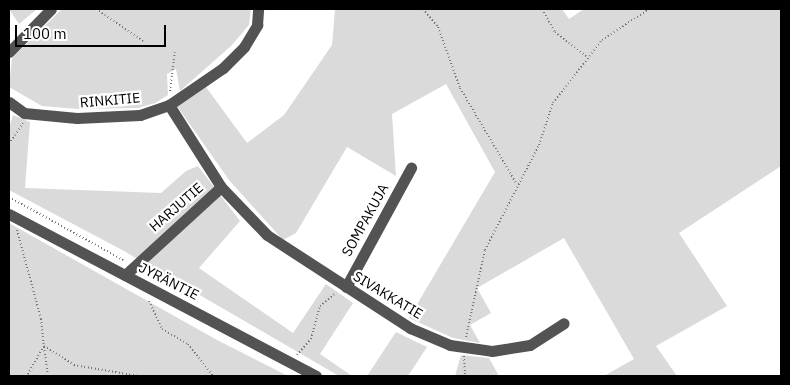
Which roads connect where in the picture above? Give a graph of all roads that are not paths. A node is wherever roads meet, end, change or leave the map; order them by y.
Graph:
1 (51, 9) edge
2 (258, 9) edge
3 (9, 52) edge
4 (9, 102) edge
5 (170, 104) junction
6 (411, 168) dead end
7 (220, 187) junction
8 (11, 215) edge
9 (125, 275) junction
10 (344, 286) junction
11 (564, 323) dead end
12 (316, 376) edge

1 - 3 street
2 - 5 street, RINKITIE
4 - 5 street, RINKITIE
5 - 7 street, HARJUTIE
6 - 10 street, SOMPAKUJA
7 - 9 street, HARJUTIE
7 - 10 street, SIVAKKATIE
8 - 9 street, JYRÄNTIE
9 - 12 street, JYRÄNTIE
10 - 11 street, SIVAKKATIE

